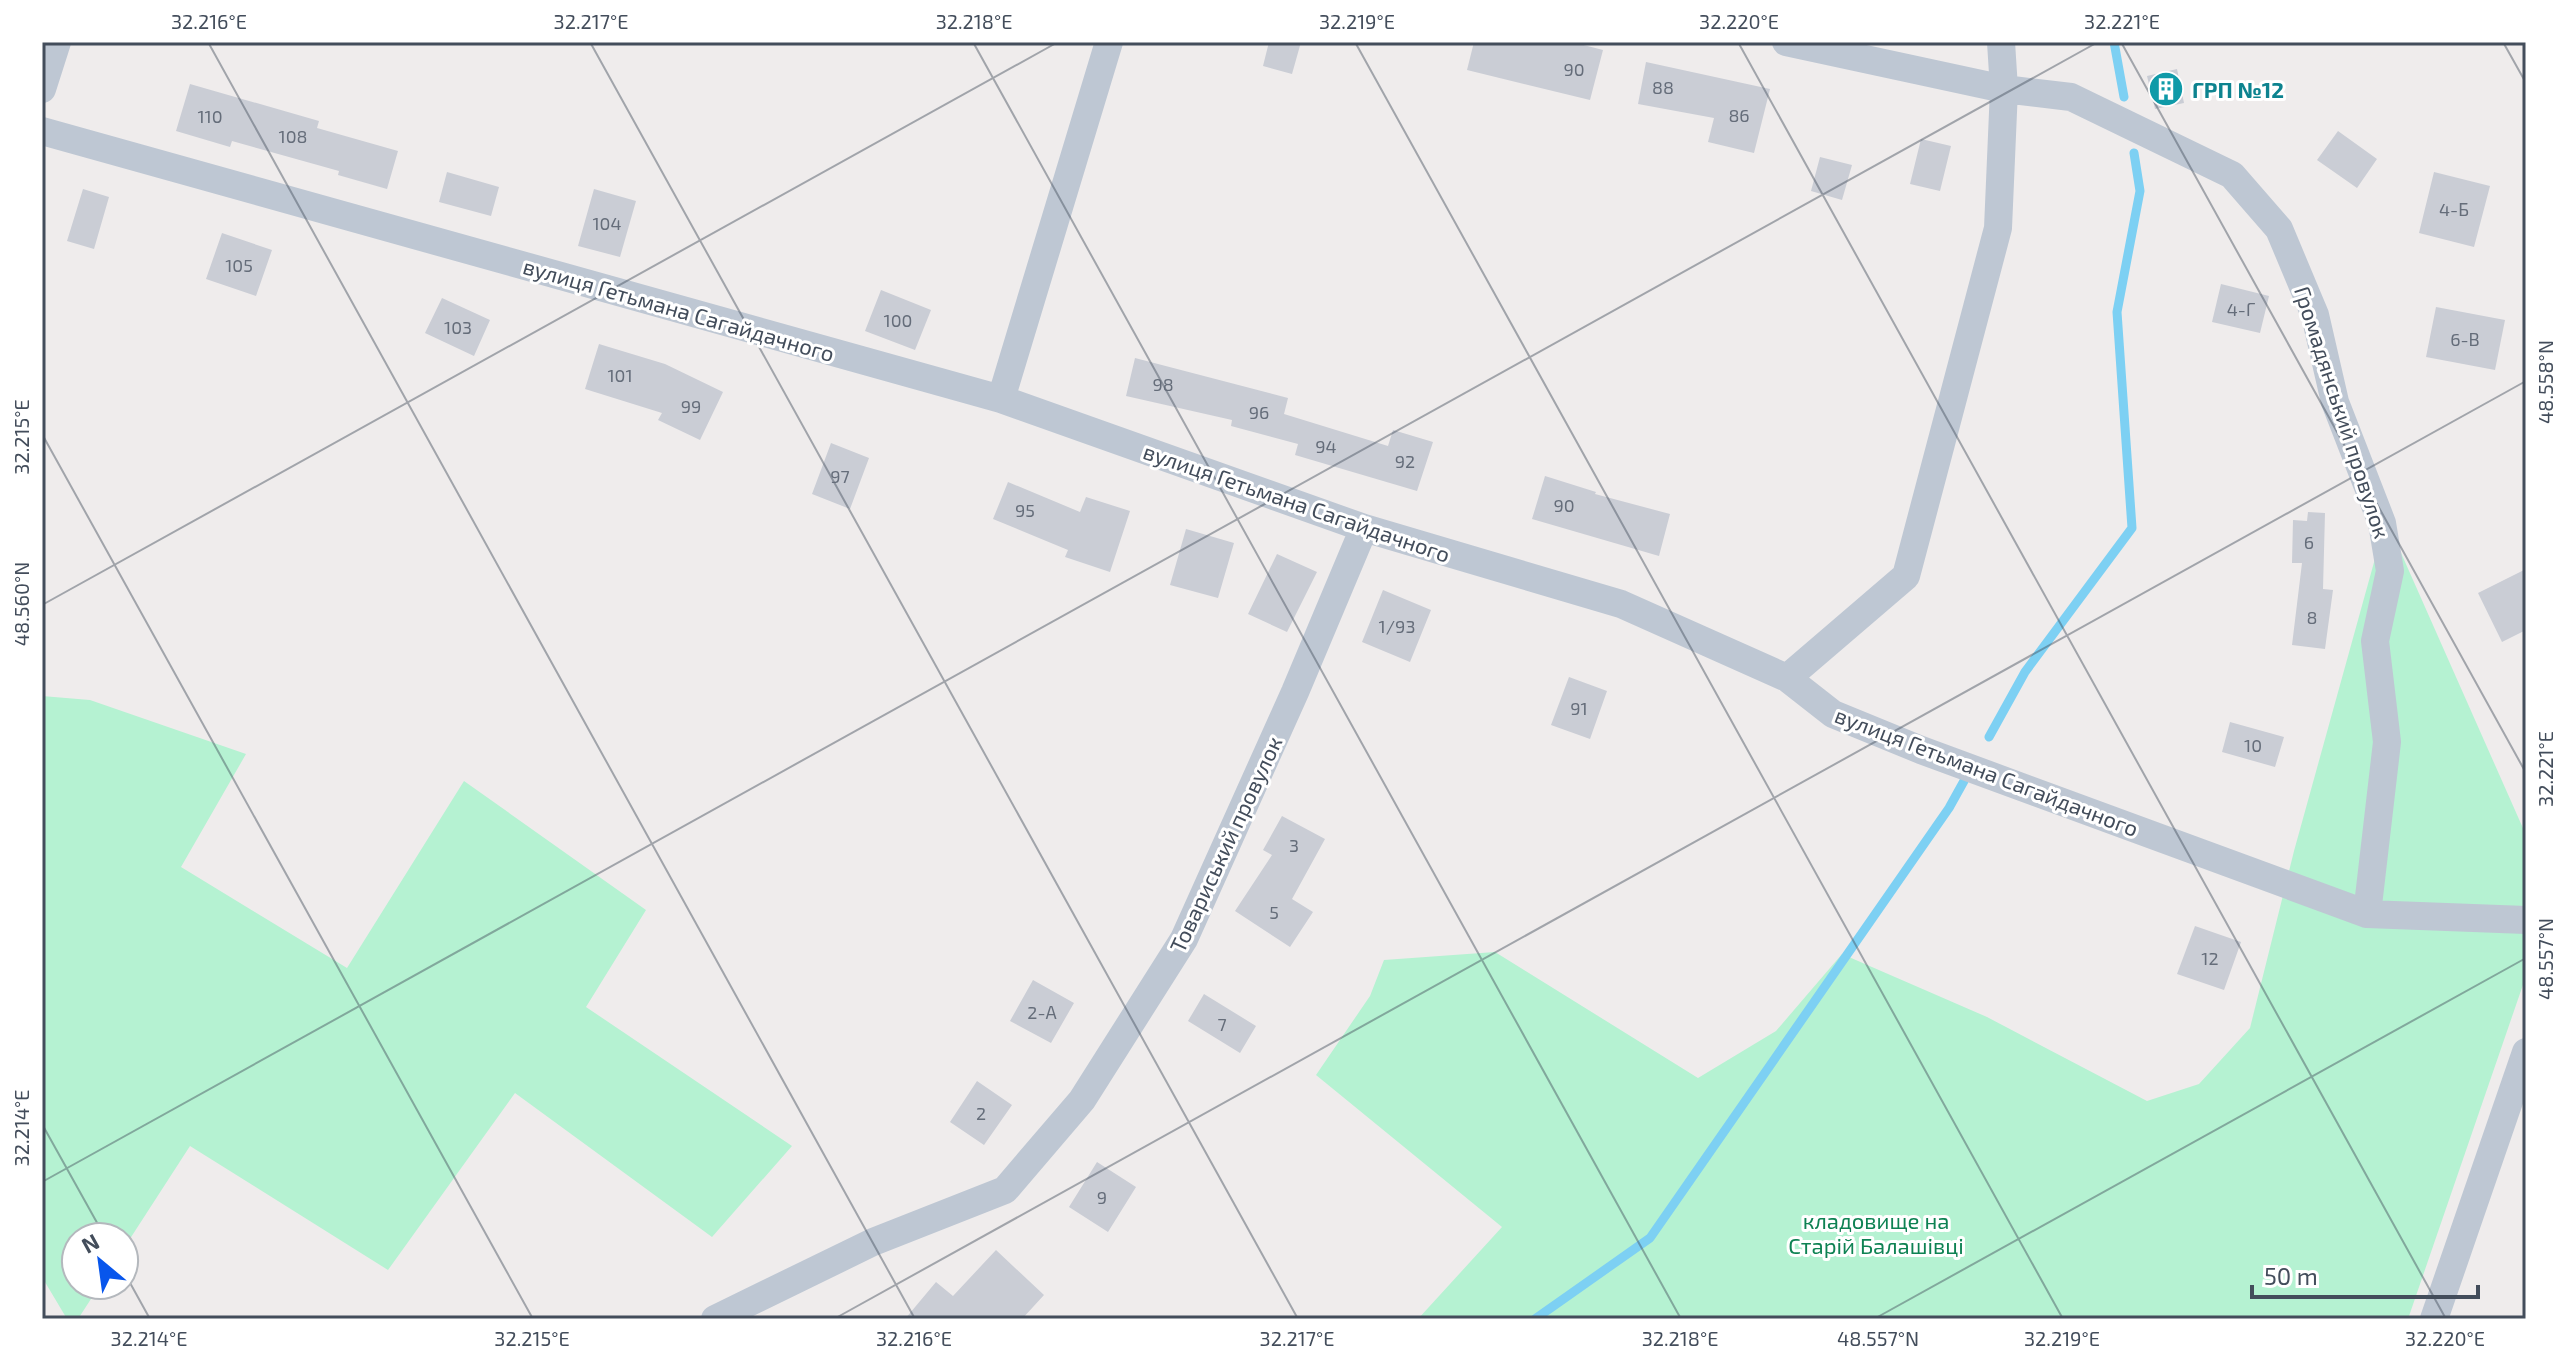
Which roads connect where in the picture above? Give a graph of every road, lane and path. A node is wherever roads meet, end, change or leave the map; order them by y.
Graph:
1 (57, 42) edge
2 (1109, 42) edge
3 (1786, 42) edge
4 (2001, 42) edge
5 (42, 89) edge
6 (2004, 89) junction
7 (42, 131) edge
8 (1001, 399) junction
9 (1364, 528) junction
10 (1787, 678) junction
11 (2367, 914) junction
12 (2526, 920) edge
13 (2526, 1052) edge
14 (715, 1319) edge
15 (2434, 1319) edge

1 - 5 street
2 - 8 street
3 - 6 street, Громадянський провулок
4 - 6 street
6 - 10 street
6 - 11 street, Громадянський провулок
7 - 8 street, вулиця Гетьмана Сагайдачного
8 - 9 street, вулиця Гетьмана Сагайдачного
9 - 10 street, вулиця Гетьмана Сагайдачного
9 - 14 street, Товариський провулок
10 - 11 street, вулиця Гетьмана Сагайдачного
11 - 12 street, вулиця Гетьмана Сагайдачного
13 - 15 street

